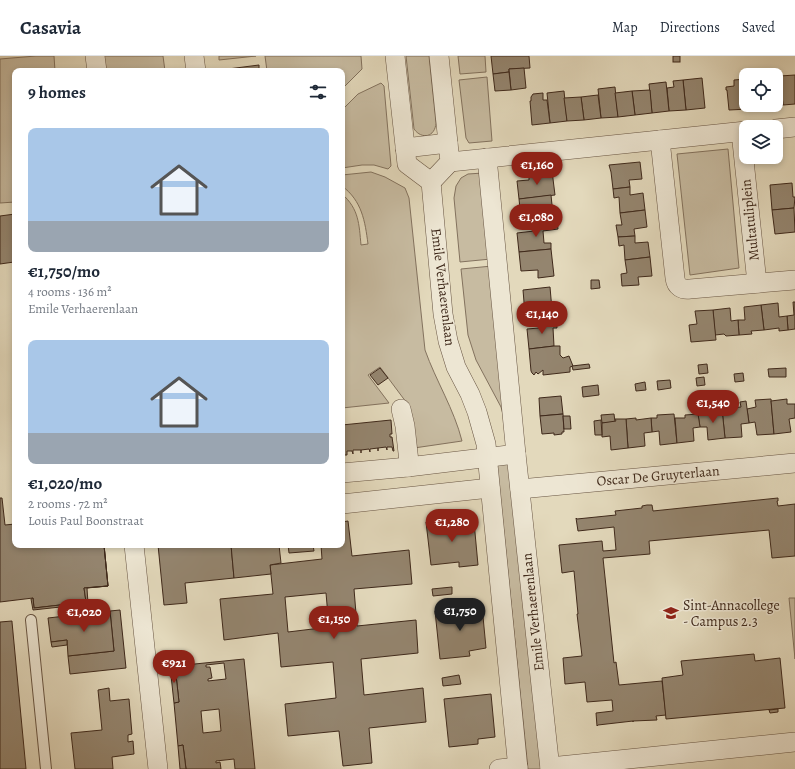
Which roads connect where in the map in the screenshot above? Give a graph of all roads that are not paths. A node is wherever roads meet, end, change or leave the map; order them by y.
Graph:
1 (95, 56) edge
2 (194, 56) edge
3 (395, 56) edge
4 (439, 56) edge
5 (97, 68) edge
6 (196, 68) edge
7 (795, 127) edge
8 (783, 128) edge
9 (739, 132) edge
10 (660, 140) junction
11 (448, 142) junction
12 (405, 148) junction
13 (487, 158) junction
14 (450, 162) junction
15 (747, 164) edge
16 (431, 182) junction
17 (795, 280) edge
18 (756, 283) junction
19 (401, 409) dead end
20 (516, 454) junction
21 (486, 458) junction
22 (795, 463) edge
23 (408, 467) junction
24 (345, 473) edge
25 (490, 488) junction
26 (520, 489) junction
27 (345, 504) edge
28 (134, 548) edge
29 (32, 620) dead end
30 (795, 742) edge
31 (518, 768) edge
32 (550, 768) edge
33 (46, 769) edge
34 (158, 769) edge
35 (499, 769) edge

1 - 5 street
2 - 6 street
3 - 12 street
4 - 11 street
7 - 8 street
9 - 10 street
10 - 13 street
10 - 18 street
11 - 12 street
11 - 14 street
12 - 16 street
13 - 14 street
13 - 20 street, Emile Verhaerenlaan
14 - 16 street
15 - 18 street, Multatuliplein
16 - 21 street, Emile Verhaerenlaan
17 - 18 street
19 - 23 street
20 - 21 street
20 - 26 street, Emile Verhaerenlaan
21 - 23 street
21 - 25 street, Emile Verhaerenlaan
22 - 26 street, Oscar De Gruyterlaan
23 - 24 street
25 - 27 street
25 - 31 street, Emile Verhaerenlaan
26 - 32 street, Emile Verhaerenlaan
28 - 34 street
29 - 33 lane
30 - 32 street
31 - 35 street

